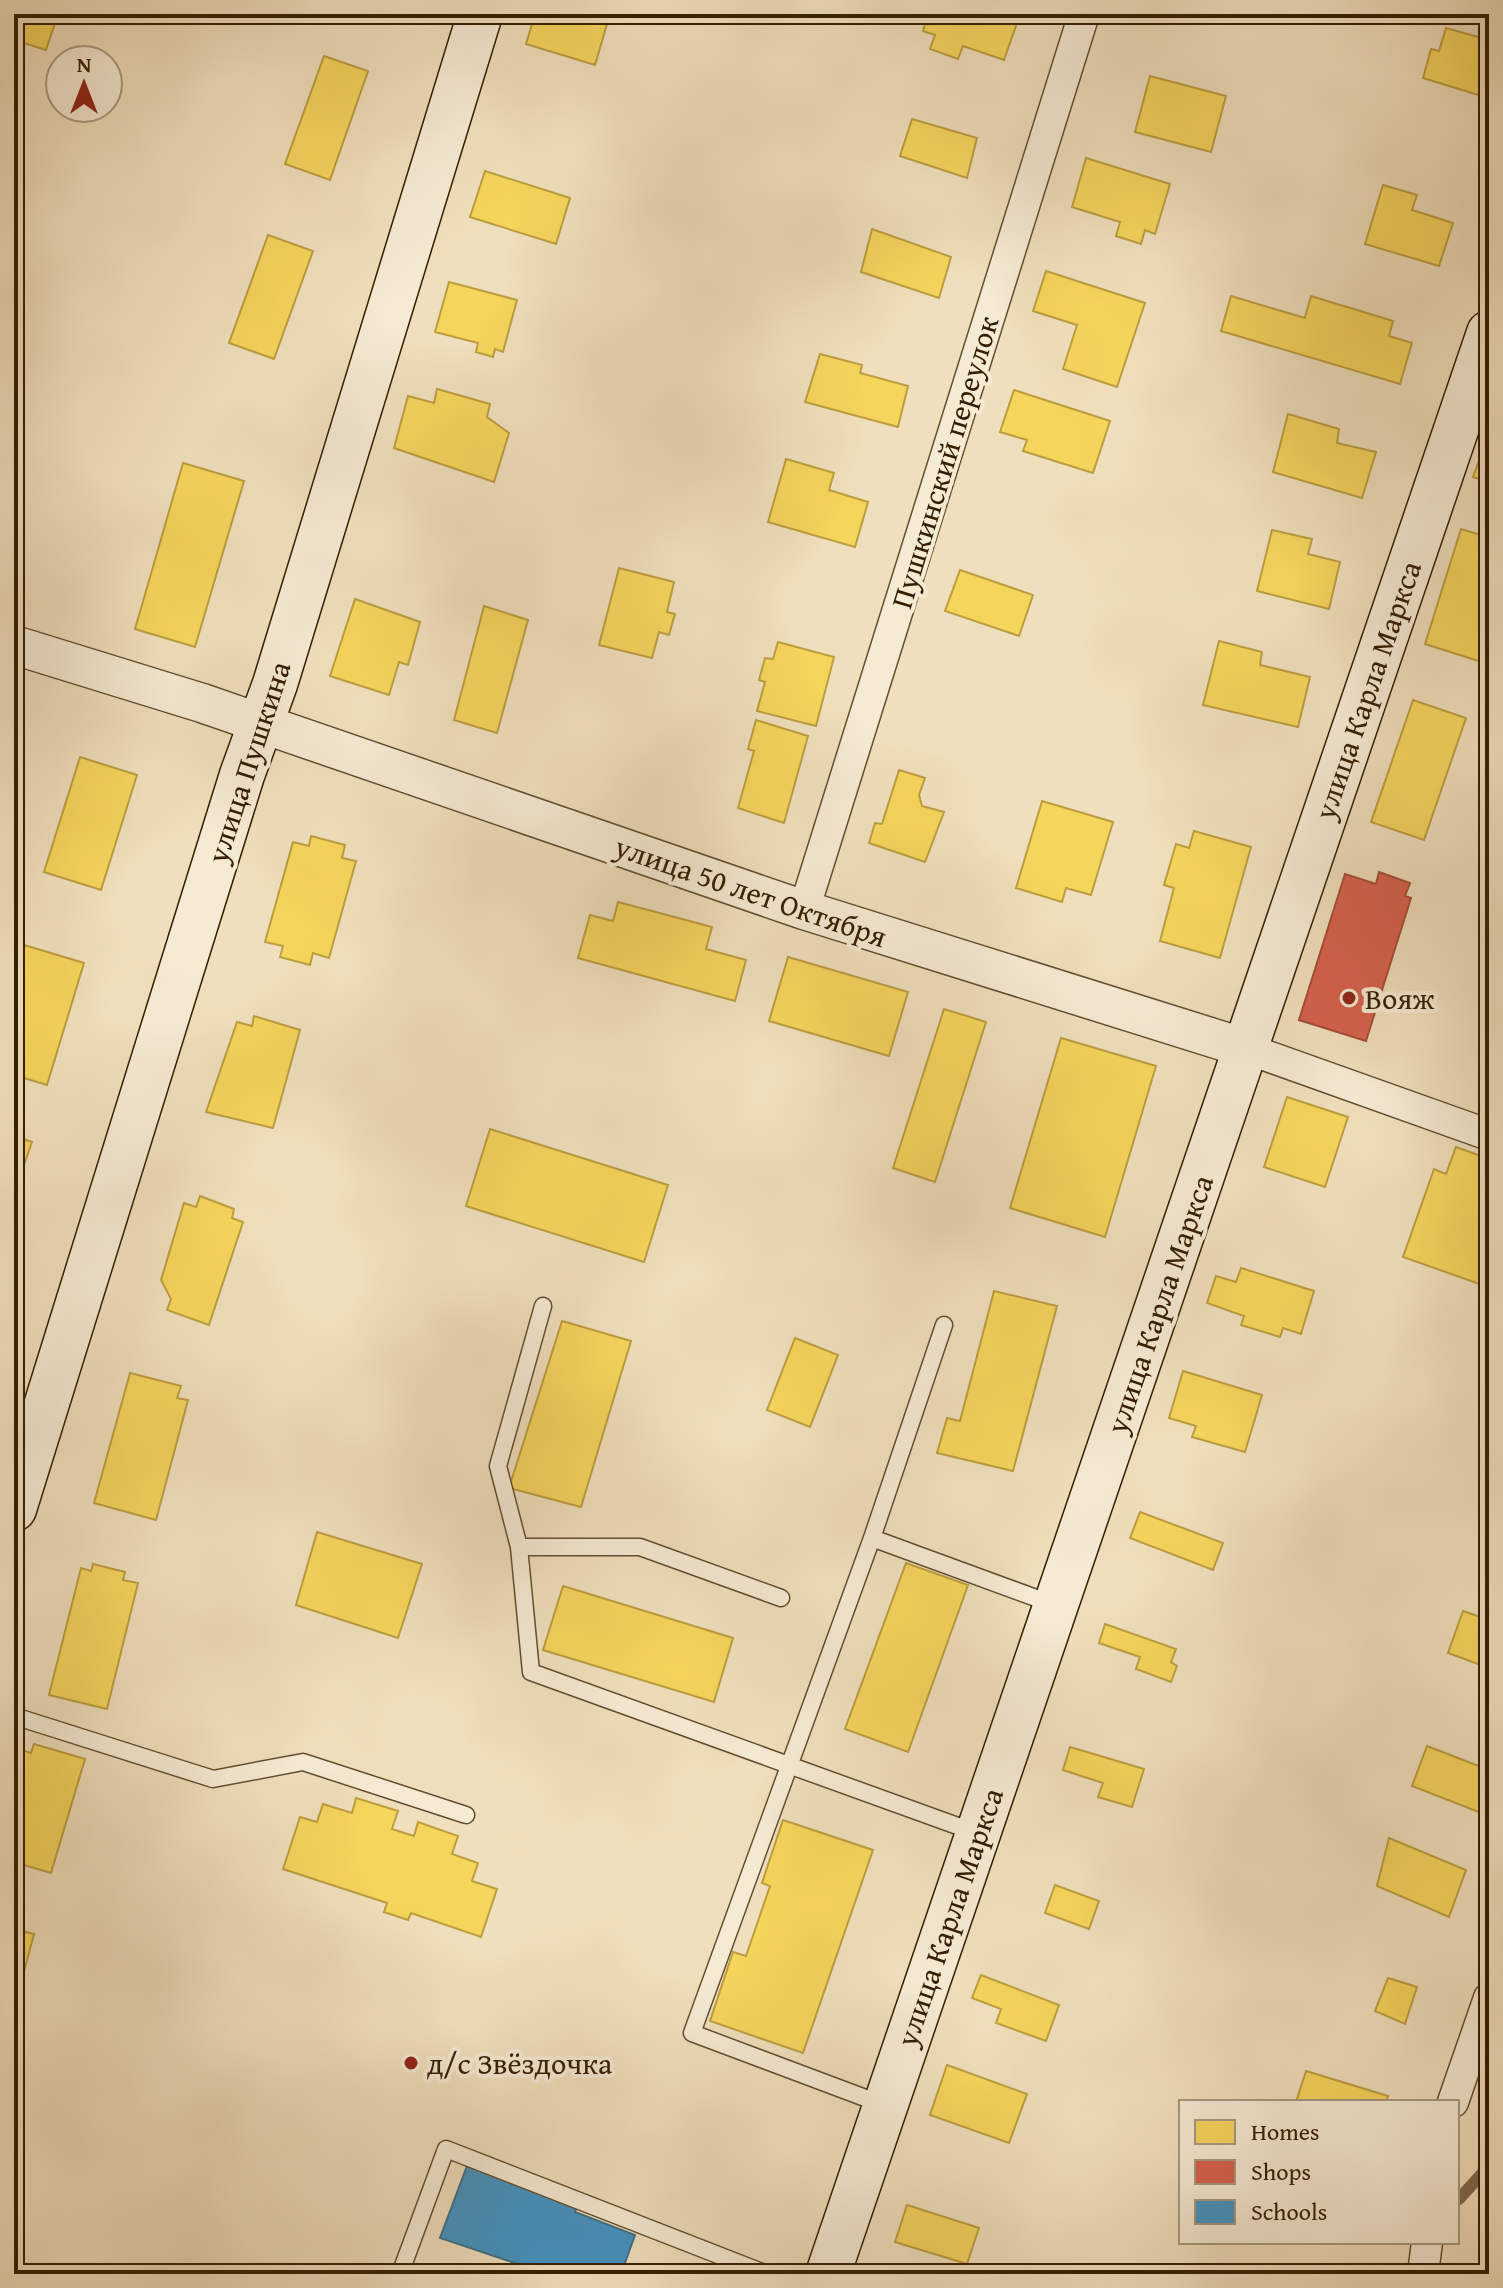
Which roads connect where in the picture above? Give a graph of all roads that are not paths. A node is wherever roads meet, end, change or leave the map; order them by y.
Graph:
1 (480, 14) edge
2 (1084, 14) edge
3 (1489, 333) edge
4 (14, 645) edge
5 (261, 723) junction
6 (804, 910) junction
7 (1245, 1048) junction
8 (1489, 1135) edge
9 (543, 1306) dead end
10 (944, 1325) dead end
11 (14, 1509) edge
12 (872, 1538) junction
13 (519, 1547) junction
14 (781, 1598) dead end
15 (1056, 1606) junction
16 (14, 1716) edge
17 (790, 1764) junction
18 (466, 1815) dead end
19 (979, 1833) junction
20 (1489, 1998) edge
21 (1454, 2100) edge
22 (884, 2105) junction
23 (1427, 2244) edge
24 (400, 2274) edge
25 (767, 2274) edge
26 (828, 2274) edge
27 (1423, 2274) edge

1 - 5 main road, улица Пушкина
2 - 6 street, Пушкинский переулок
3 - 7 main road, улица Карла Маркса
4 - 5 street, улица 50 лет Октября
5 - 6 street, улица 50 лет Октября
5 - 11 main road, улица Пушкина
6 - 7 street, улица 50 лет Октября
7 - 8 street, улица 50 лет Октября
7 - 15 main road, улица Карла Маркса
9 - 13 lane
10 - 12 lane
12 - 15 lane
12 - 17 lane
13 - 14 lane
13 - 17 lane
15 - 19 main road, улица Карла Маркса
16 - 18 lane
17 - 19 lane
17 - 22 lane
19 - 22 main road, улица Карла Маркса
20 - 21 street
22 - 26 main road, улица Карла Маркса
23 - 27 street
24 - 25 lane

